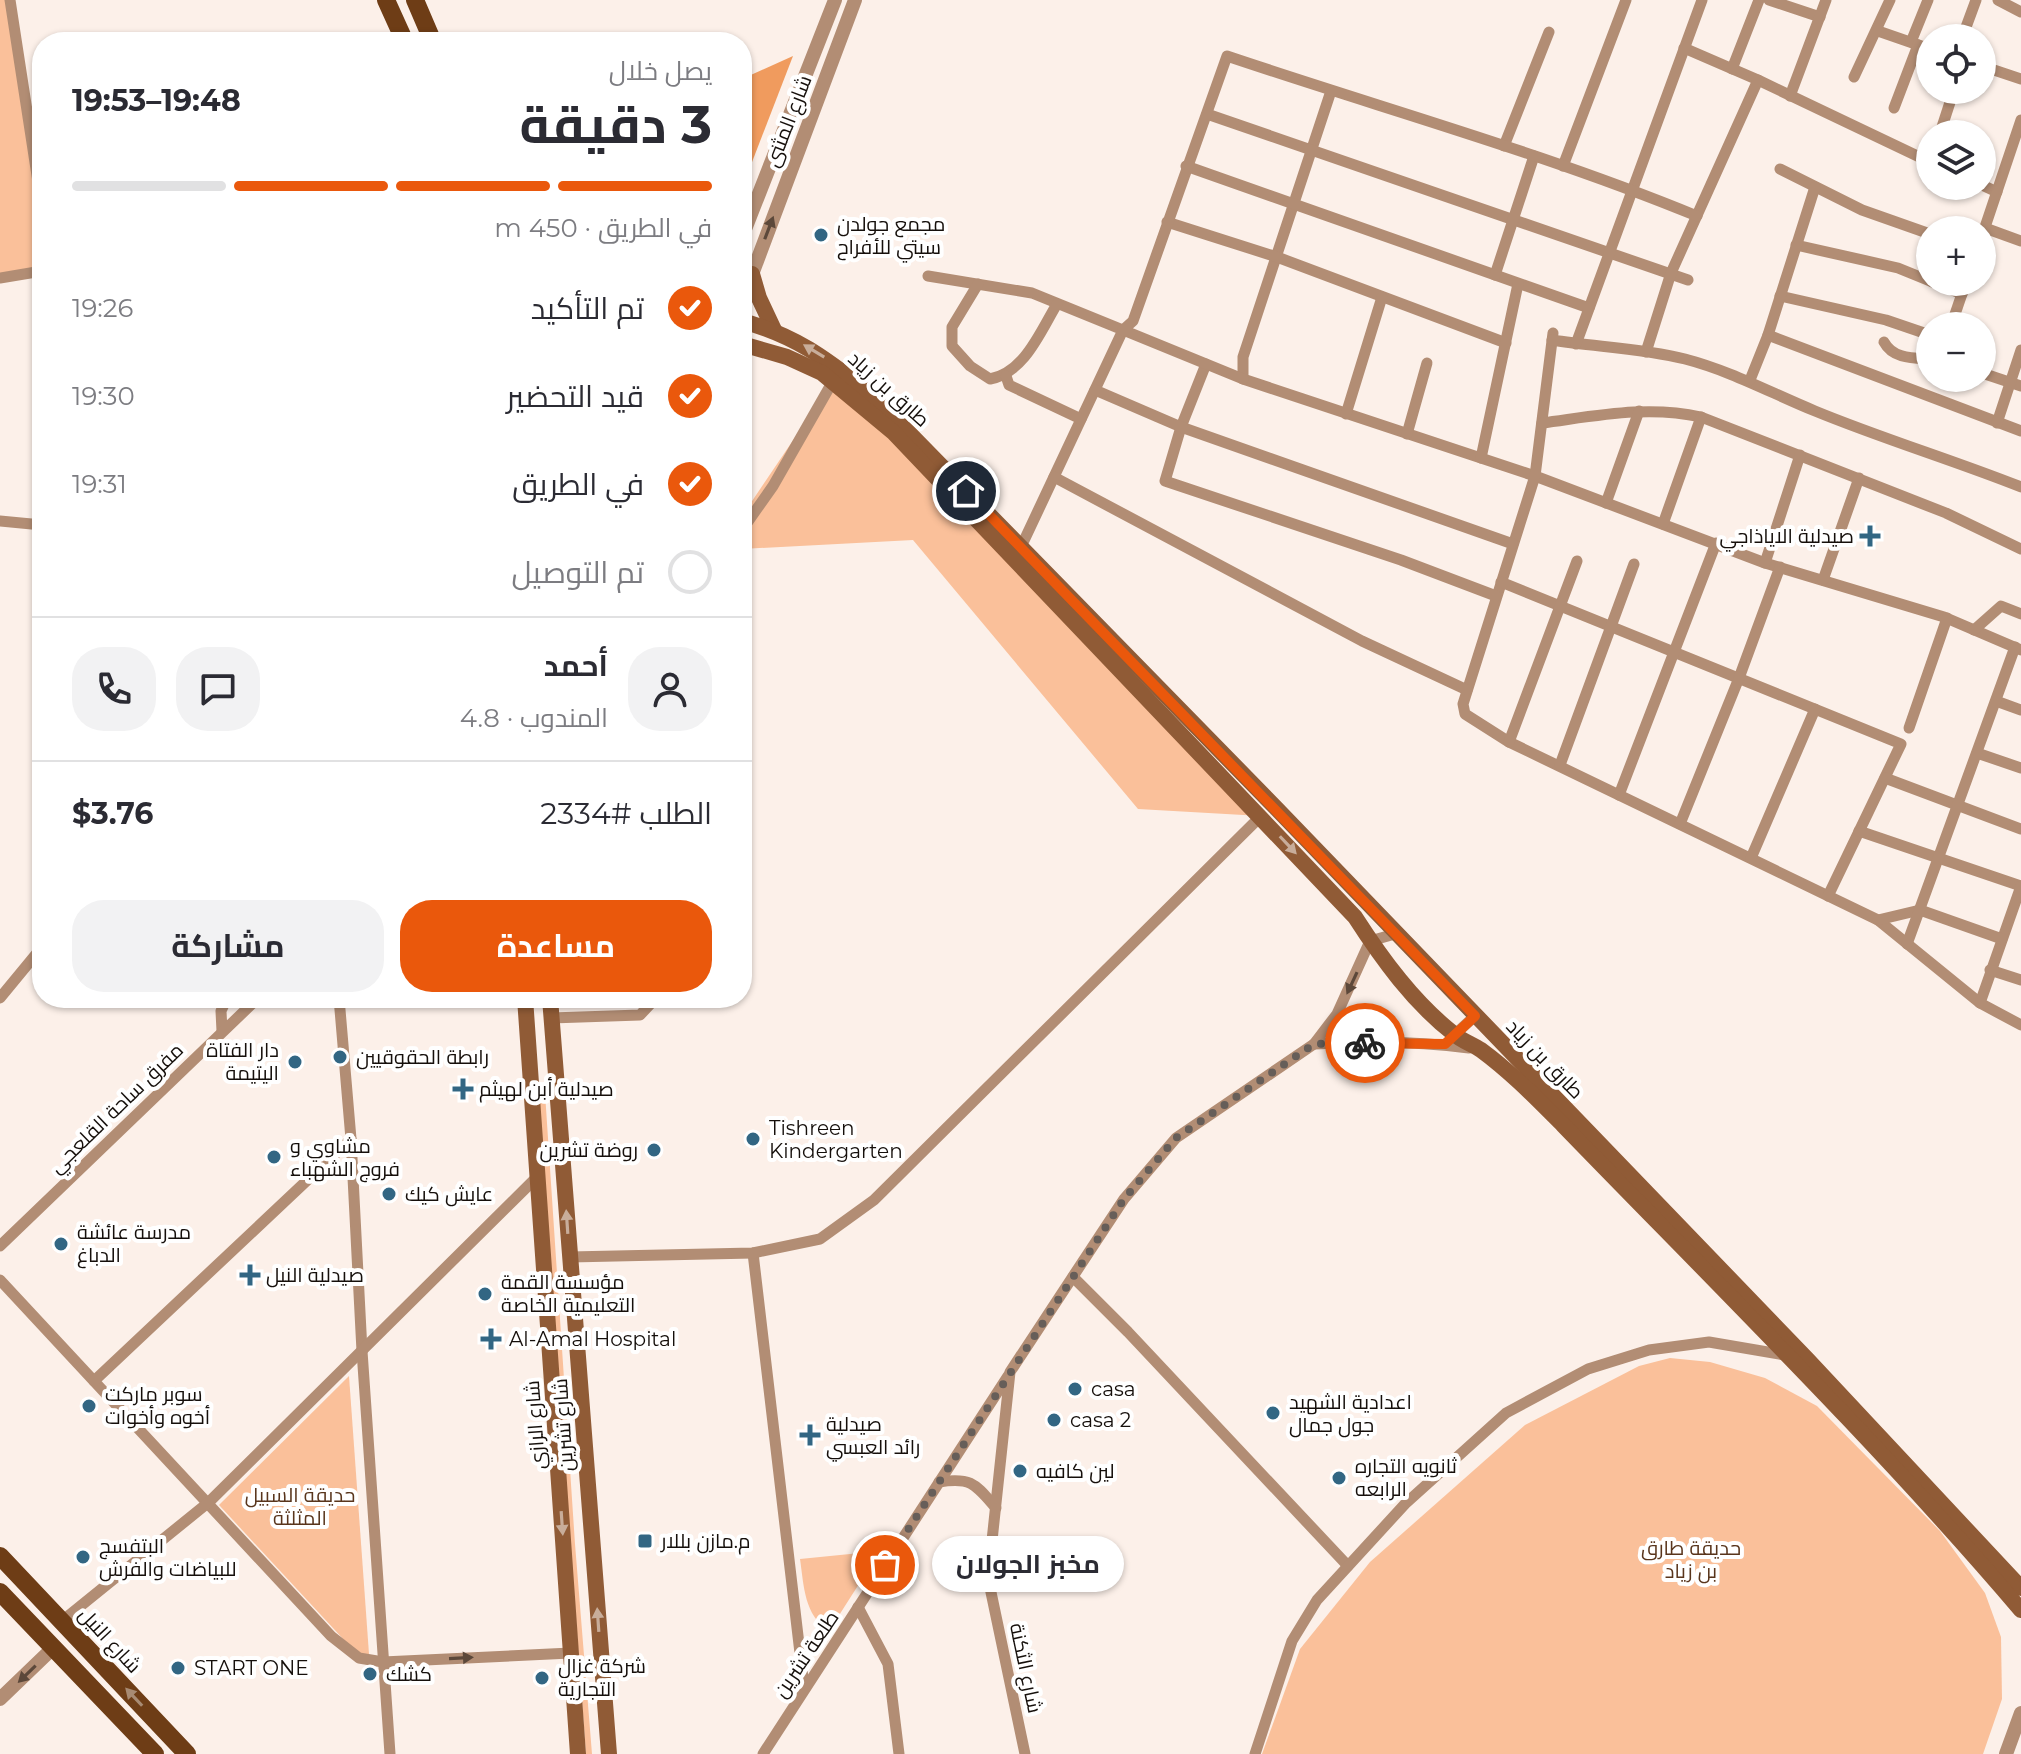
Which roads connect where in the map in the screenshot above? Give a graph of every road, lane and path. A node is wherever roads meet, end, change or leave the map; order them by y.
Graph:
1 (10, 0) edge
2 (386, 0) edge
3 (415, 0) edge
4 (835, 0) edge
5 (855, 0) edge
6 (1626, 0) edge
7 (1702, 0) edge
8 (1759, 0) edge
9 (1771, 0) edge
10 (1826, 0) edge
11 (1890, 0) edge
12 (1928, 0) edge
13 (1976, 0) edge
14 (1998, 0) edge
15 (2021, 12) edge
16 (1820, 17) junction
17 (1924, 24) edge
18 (1967, 24) edge
19 (1878, 31) junction
20 (400, 32) edge
21 (429, 32) edge
22 (1549, 32) dead end
23 (1916, 44) edge
24 (1684, 48) junction
25 (1916, 55) edge
26 (1732, 69) junction
27 (1996, 71) edge
28 (1854, 77) dead end
29 (2021, 79) edge
30 (1758, 80) junction
31 (1331, 91) junction
32 (1790, 96) junction
33 (1894, 108) dead end
34 (1207, 114) junction
35 (2021, 120) edge
36 (32, 143) edge
37 (1504, 146) junction
38 (1313, 151) junction
39 (1916, 155) edge
40 (1534, 156) junction
41 (1186, 166) junction
42 (1563, 166) junction
43 (1780, 169) dead end
44 (1815, 187) junction
45 (1632, 190) junction
46 (1997, 192) joint
47 (1294, 206) junction
48 (752, 212) edge
49 (1697, 216) junction
50 (1989, 216) edge
51 (1513, 220) junction
52 (1167, 222) junction
53 (1916, 229) edge
54 (1996, 235) edge
55 (2021, 241) edge
56 (1796, 245) junction
57 (1609, 253) junction
58 (1277, 257) junction
59 (32, 273) edge
60 (1671, 273) junction
61 (752, 274) joint
62 (1495, 275) junction
63 (928, 276) dead end
64 (1916, 276) edge
65 (0, 278) edge
66 (1688, 280) dead end
67 (978, 284) junction
68 (1518, 284) junction
69 (1780, 296) junction
70 (1382, 297) junction
71 (1057, 304) junction
72 (1589, 308) junction
73 (752, 324) edge
74 (774, 330) junction
75 (1123, 330) junction
76 (1916, 330) edge
77 (1768, 335) junction
78 (1884, 342) dead end
79 (1506, 343) junction
80 (1576, 344) junction
81 (752, 347) edge
82 (2021, 350) edge
83 (1646, 352) junction
84 (1916, 358) edge
85 (1427, 363) dead end
86 (1206, 364) junction
87 (1006, 376) junction
88 (1996, 378) edge
89 (1243, 379) junction
90 (1750, 380) junction
91 (833, 381) junction
92 (2016, 384) edge
93 (1095, 390) junction
94 (1639, 411) junction
95 (1346, 414) junction
96 (1701, 417) junction
97 (1081, 419) junction
98 (1542, 423) junction
99 (1997, 423) junction
100 (1181, 427) junction
101 (2021, 431) edge
102 (1407, 434) junction
103 (1800, 455) junction
104 (1481, 458) junction
105 (1535, 476) junction
106 (1054, 477) junction
107 (1859, 478) junction
108 (2021, 487) edge
109 (1606, 503) junction
110 (752, 516) edge
111 (0, 521) edge
112 (32, 524) edge
113 (1663, 524) junction
114 (1716, 543) junction
115 (1513, 544) junction
116 (1021, 547) junction
117 (2021, 549) edge
118 (1577, 561) dead end
119 (1765, 563) junction
120 (1634, 564) dead end
121 (1780, 567) junction
122 (1823, 580) junction
123 (1501, 582) junction
124 (1496, 596) junction
125 (1560, 606) junction
126 (2021, 614) edge
127 (1947, 618) junction
128 (1611, 627) junction
129 (1974, 630) junction
130 (2018, 648) edge
131 (1673, 652) junction
132 (1739, 678) junction
133 (1467, 690) junction
134 (1996, 701) junction
135 (1815, 709) junction
136 (2021, 710) edge
137 (1909, 728) dead end
138 (1509, 742) junction
139 (1977, 753) junction
140 (1560, 765) junction
141 (2021, 768) edge
142 (1885, 778) junction
143 (1619, 795) junction
144 (1959, 804) junction
145 (1261, 816) junction
146 (1680, 824) junction
147 (2021, 829) edge
148 (1859, 831) junction
149 (1751, 858) junction
150 (1939, 858) junction
151 (2021, 886) edge
152 (1828, 896) junction
153 (1920, 910) junction
154 (1878, 920) junction
155 (2015, 922) edge
156 (1395, 934) junction
157 (2002, 939) junction
158 (1370, 941) junction
159 (1907, 944) junction
160 (32, 959) edge
161 (1990, 970) junction
162 (2021, 980) edge
163 (0, 998) edge
164 (1980, 1003) junction
165 (222, 1008) edge
166 (247, 1008) edge
167 (340, 1008) edge
168 (526, 1008) edge
169 (550, 1008) edge
170 (647, 1008) edge
171 (1475, 1016) junction
172 (551, 1018) junction
173 (2021, 1025) edge
174 (222, 1031) junction
175 (1450, 1040) junction
176 (1314, 1044) junction
177 (351, 1139) junction
178 (537, 1177) junction
179 (0, 1246) edge
180 (753, 1253) junction
181 (570, 1257) junction
182 (1073, 1277) junction
183 (0, 1280) edge
184 (362, 1351) junction
185 (1785, 1355) junction
186 (1010, 1372) junction
187 (94, 1381) junction
188 (939, 1482) junction
189 (209, 1502) junction
190 (996, 1508) junction
191 (0, 1556) edge
192 (1348, 1566) junction
193 (2021, 1588) edge
194 (0, 1592) edge
195 (858, 1607) junction
196 (2021, 1610) edge
197 (62, 1621) junction
198 (53, 1648) junction
199 (571, 1653) junction
200 (383, 1662) junction
201 (804, 1687) junction
202 (0, 1699) edge
203 (2021, 1713) edge
204 (155, 1754) edge
205 (187, 1754) edge
206 (390, 1754) edge
207 (578, 1754) edge
208 (609, 1754) edge
209 (763, 1754) edge
210 (899, 1754) edge
211 (1025, 1754) edge
212 (1255, 1754) edge
213 (2006, 1754) edge

1 - 36 street
2 - 20 main road
3 - 21 main road
4 - 48 street, شارع المثنى
61 -> 5 street, شارع المثنى
6 - 42 street
7 - 24 street
8 - 26 street
9 - 16 street
10 - 16 street
11 - 19 street
12 - 17 street
13 - 18 street
14 - 15 street
16 - 32 street
19 - 23 street
19 - 28 street
22 - 37 street
24 - 26 street
24 - 45 street
25 - 33 street
26 - 30 street
27 - 29 street
30 - 32 street
30 - 49 street
31 - 34 street
31 - 37 street
31 - 38 street
32 - 39 street
34 - 38 street
34 - 41 street
35 - 46 street
37 - 40 street
38 - 47 street
38 - 51 street
40 - 42 street
40 - 51 street
41 - 47 street
41 - 52 street
42 - 45 street
43 - 44 street
44 - 53 street
44 - 56 street
45 - 49 street
45 - 57 street
46 - 50 street
47 - 58 street
47 - 62 street
49 - 60 street
51 - 57 street
51 - 62 street
52 - 58 street
52 - 75 street
54 - 55 street
56 - 64 street
56 - 69 street
57 - 60 street
57 - 72 street
58 - 70 street
58 - 89 street
59 - 65 street
60 - 66 street
60 - 83 street
61 - 74 main road
62 - 68 street
63 - 67 street
67 - 71 street
67 - 87 street
68 - 72 street
68 - 79 street
69 - 76 street
69 - 77 street
70 - 79 street
70 - 95 street
71 - 75 street
71 - 87 street
72 - 80 street
73 - 74 main road, طارق بن زياد
116 -> 74 main road, طارق بن زياد
75 - 86 street
75 - 93 street
77 - 90 street
77 - 99 street
78 - 84 street
79 - 104 street
80 - 83 street
80 - 98 street
81 - 91 main road
82 - 92 street
83 - 90 street
85 - 102 street
86 - 89 street
86 - 100 street
87 - 97 street
88 - 92 street
89 - 95 street
90 - 108 street
91 - 110 street
91 - 145 main road
92 - 99 street
93 - 97 street
93 - 100 street
94 - 96 street
94 - 98 street
94 - 109 street
95 - 102 street
96 - 103 street
96 - 113 street
97 - 106 street
98 - 105 street
99 - 101 street
100 - 115 street
100 - 124 street
102 - 104 street
103 - 107 street
103 - 119 street
104 - 105 street
105 - 109 street
105 - 115 street
106 - 116 street
106 - 133 street
107 - 117 street
107 - 122 street
109 - 113 street
111 - 112 street
113 - 114 street
114 - 119 street
114 - 131 street
115 - 123 street
116 - 156 main road, طارق بن زياد
118 - 125 street
119 - 121 street
120 - 128 street
121 - 122 street
121 - 132 street
122 - 127 street
123 - 124 street
123 - 125 street
124 - 133 street
125 - 128 street
125 - 138 street
126 - 129 street
127 - 129 street
127 - 137 street
128 - 131 street
128 - 140 street
129 - 130 street
130 - 134 street
131 - 132 street
131 - 143 street
132 - 135 street
132 - 146 street
133 - 138 street
134 - 136 street
134 - 139 street
135 - 142 street
135 - 149 street
138 - 140 street
139 - 141 street
139 - 144 street
140 - 143 street
142 - 144 street
142 - 148 street
143 - 146 street
144 - 147 street
144 - 150 street
145 -> 158 main road
145 - 180 street
146 - 149 street
148 - 150 street
148 - 152 street
149 - 152 street
150 - 151 street
150 - 153 street
151 - 155 street
152 - 154 street
153 - 154 street
153 - 157 street
153 - 159 street
154 - 159 street
155 - 157 street
156 - 158 street
156 - 171 main road, طارق بن زياد
157 - 161 street
158 - 175 main road
158 -> 176 street
159 - 164 street
160 - 163 street
161 - 162 street
161 - 164 street
164 - 173 street
165 - 174 street
166 - 174 street, مفرق ساحة القلعجي
167 - 177 street
168 - 178 main road, شارع الرازي
169 - 172 main road, شارع تشرين
170 - 172 street
171 - 175 street
171 - 193 main road, طارق بن زياد
181 -> 172 main road, شارع تشرين
174 - 179 street, مفرق ساحة القلعجي
175 - 176 street
175 - 185 main road
176 - 182 street, شارع الثكنة
177 - 184 street
177 - 187 street
178 - 184 street
178 -> 199 main road, شارع الرازي
180 - 181 street
180 - 201 street
208 -> 181 main road, شارع تشرين
182 - 186 street, شارع الثكنة
182 - 192 street
183 - 187 street
184 - 189 street
184 - 200 street
185 - 192 street
185 - 196 main road
186 - 188 street, طلعة تشرين
186 - 190 street, شارع الثكنة
187 - 189 street
188 - 190 street
188 - 195 street, طلعة تشرين
189 - 197 street
189 - 200 street
190 - 211 street, شارع الثكنة
191 - 197 main road, شارع النيل
192 - 212 street
194 - 198 main road
195 - 201 street, طلعة تشرين
195 - 210 street
205 -> 197 main road, شارع النيل
198 -> 202 street
198 - 204 main road
200 -> 199 street
199 - 207 main road, شارع الرازي
200 - 206 street
201 - 209 street, طلعة تشرين
203 - 213 street

